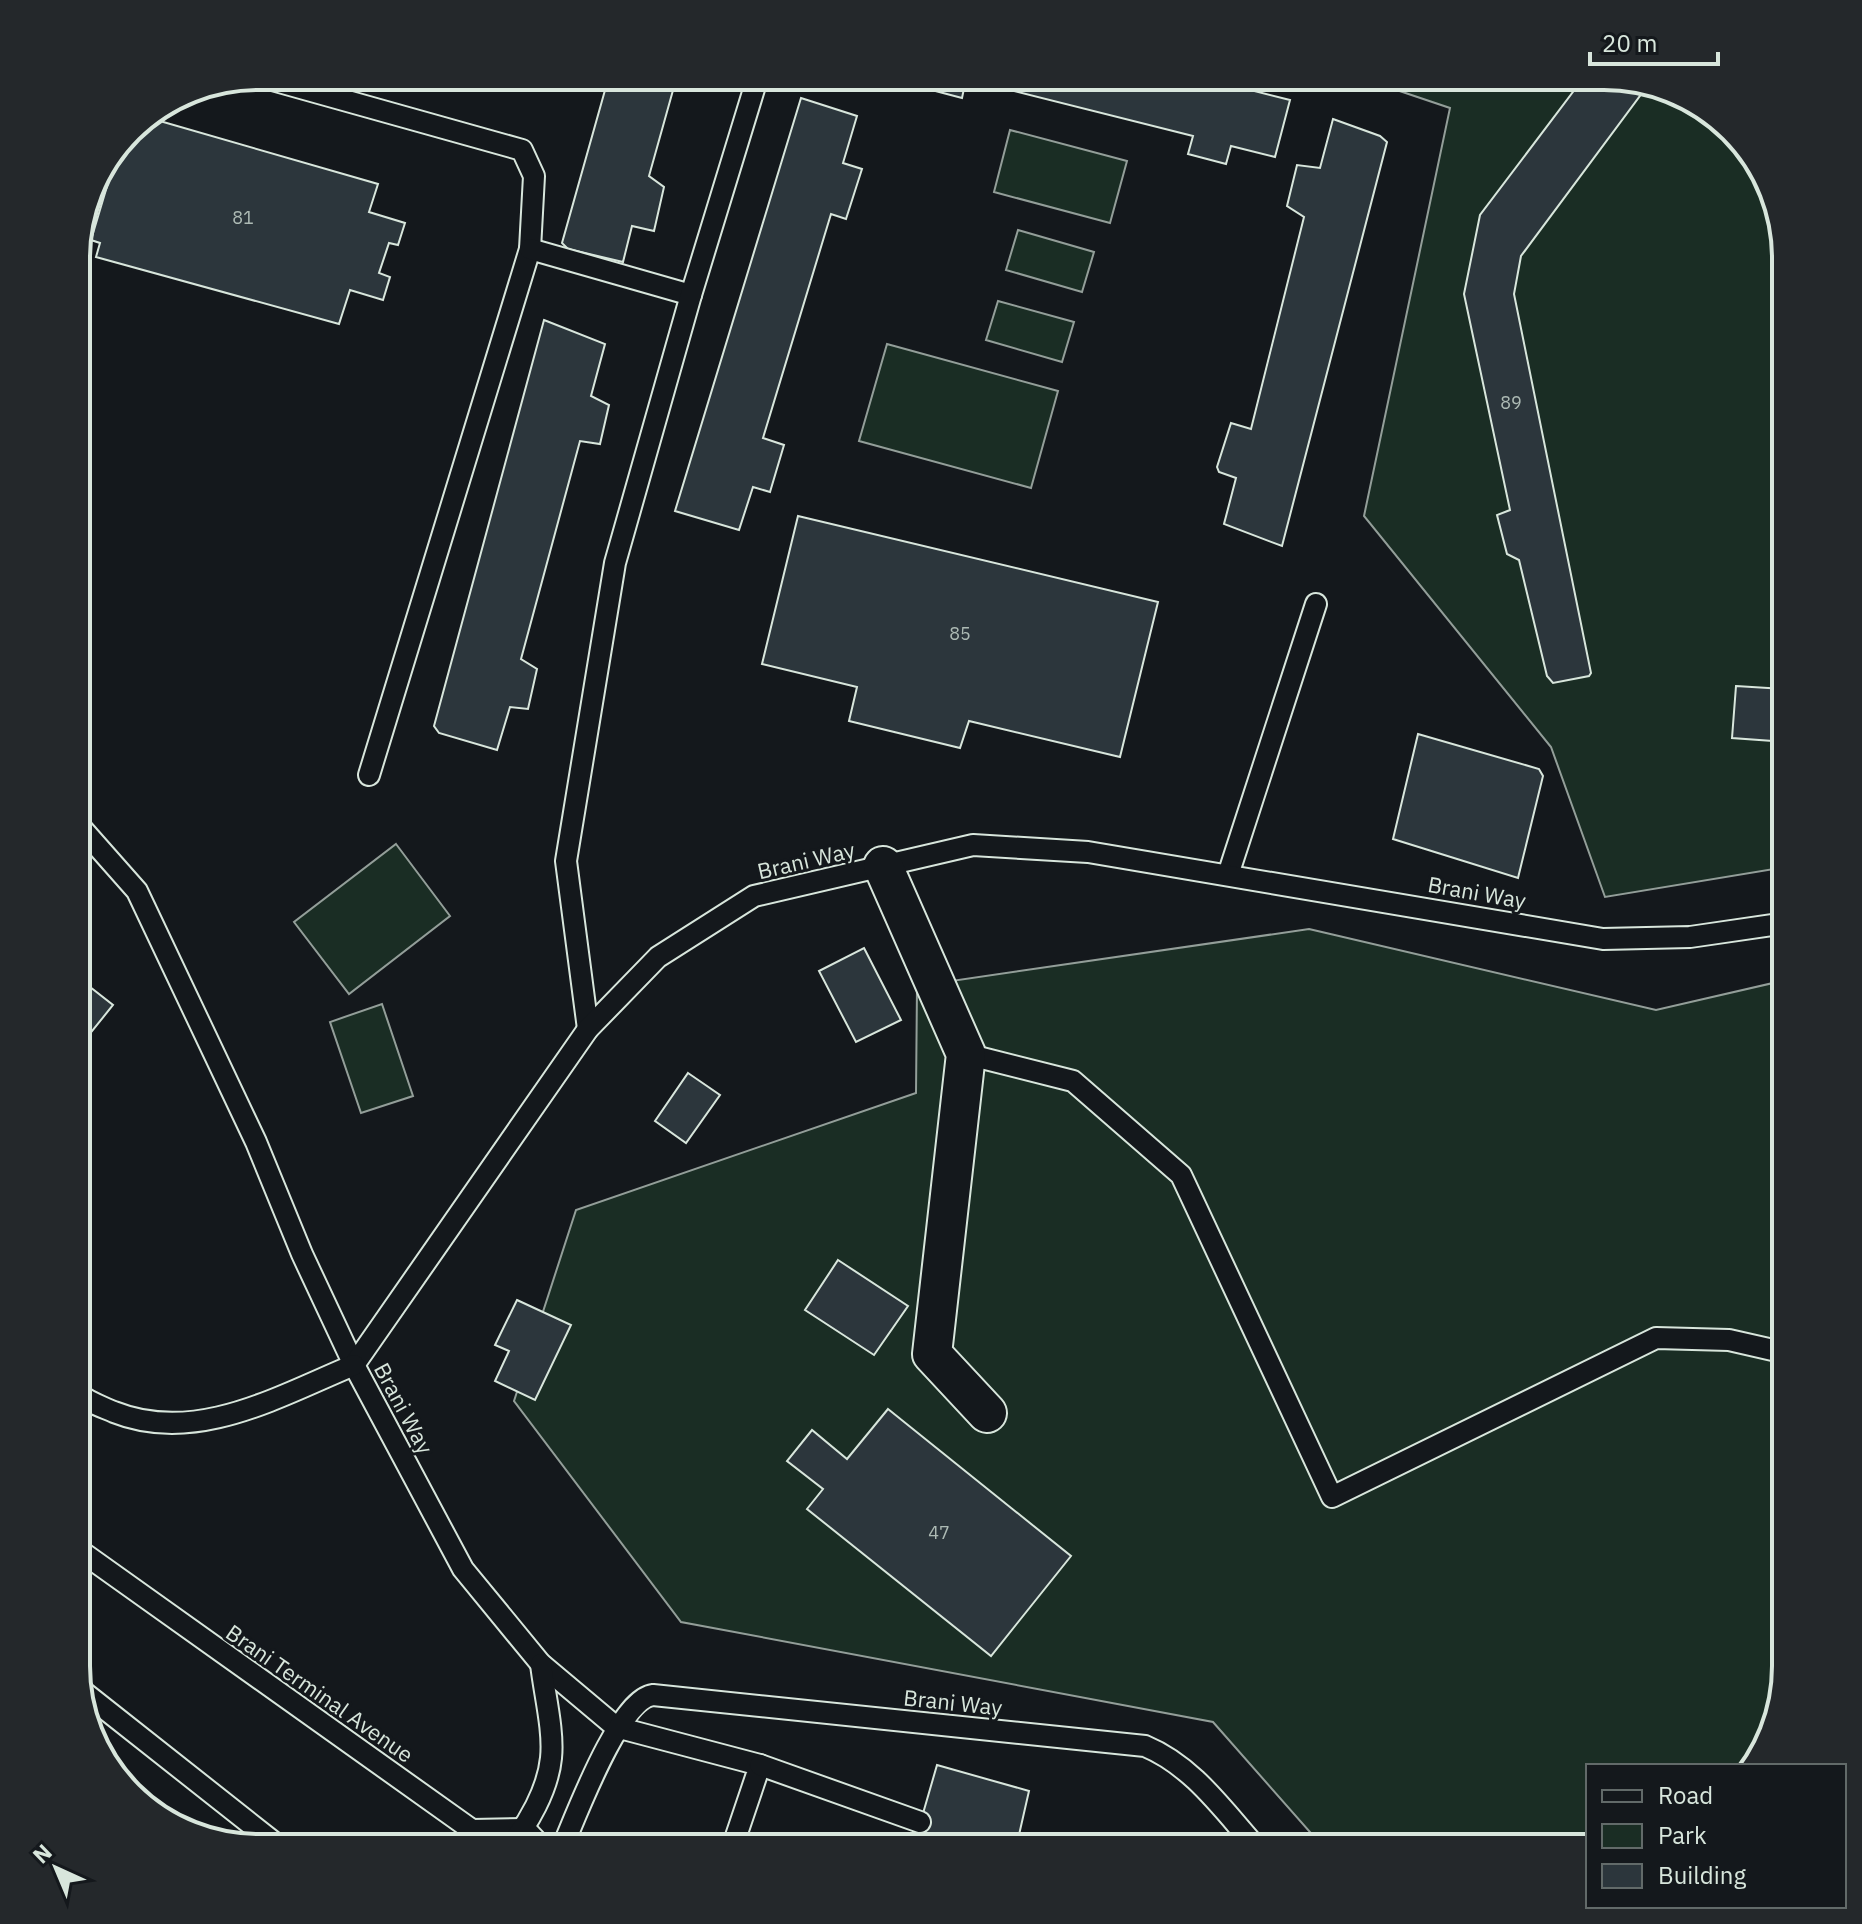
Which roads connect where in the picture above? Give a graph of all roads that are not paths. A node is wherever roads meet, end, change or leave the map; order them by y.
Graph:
1 (308, 90) edge
2 (754, 90) edge
3 (530, 249) junction
4 (691, 295) junction
5 (1316, 604) dead end
6 (369, 775) dead end
7 (90, 838) edge
8 (883, 866) junction
9 (1228, 875) junction
10 (1772, 925) edge
11 (588, 1029) junction
12 (966, 1054) junction
13 (1772, 1350) edge
14 (354, 1365) junction
15 (90, 1403) edge
16 (987, 1413) dead end
17 (90, 1558) edge
18 (541, 1664) junction
19 (93, 1700) edge
20 (616, 1727) junction
21 (760, 1765) junction
22 (920, 1822) dead end
23 (525, 1829) junction
24 (263, 1834) edge
25 (467, 1834) edge
26 (500, 1834) edge
27 (521, 1834) edge
28 (530, 1834) edge
29 (568, 1834) edge
30 (737, 1834) edge
31 (1245, 1834) edge

1 - 3 lane
2 - 4 lane
3 - 4 lane
3 - 6 lane
4 - 11 lane
5 - 9 lane
7 - 14 lane
8 - 9 lane, Brani Way
8 - 11 lane, Brani Way
8 - 12 street
9 - 10 lane, Brani Way
11 - 14 lane, Brani Way
12 - 13 lane
12 - 16 street
14 - 15 lane
14 - 18 lane, Brani Way
17 - 25 lane, Brani Terminal Avenue
18 - 20 lane, Brani Way
18 - 23 lane
19 - 24 lane
20 - 21 lane
20 - 29 lane, Brani Way
20 - 31 lane, Brani Way
21 - 22 lane
21 - 30 lane
23 - 26 lane, Brani Terminal Avenue
23 - 27 lane
23 - 28 lane

